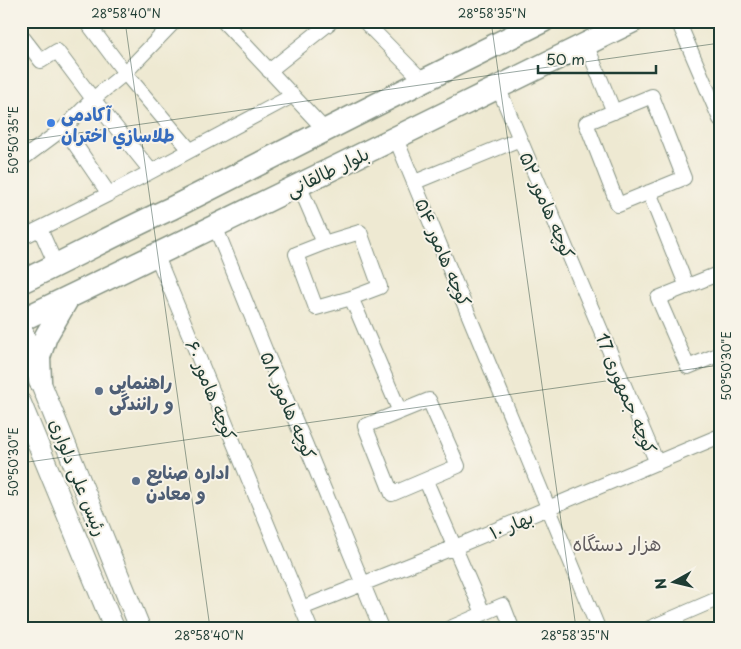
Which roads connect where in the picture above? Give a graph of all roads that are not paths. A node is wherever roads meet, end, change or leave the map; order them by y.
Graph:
1 (86, 21) edge
2 (175, 21) edge
3 (224, 21) edge
4 (332, 21) edge
5 (364, 21) edge
6 (543, 21) edge
7 (633, 21) edge
8 (678, 21) edge
9 (21, 42) edge
10 (586, 44) junction
11 (269, 71) junction
12 (125, 73) junction
13 (423, 81) junction
14 (498, 87) junction
15 (292, 96) junction
16 (94, 99) junction
17 (614, 112) junction
18 (720, 119) edge
19 (64, 128) junction
20 (325, 130) junction
21 (396, 138) junction
22 (520, 139) junction
23 (190, 150) junction
24 (21, 160) edge
25 (151, 171) junction
26 (415, 182) junction
27 (298, 185) junction
28 (649, 192) junction
29 (109, 194) junction
30 (215, 226) junction
31 (40, 229) junction
32 (21, 238) edge
33 (324, 243) junction
34 (156, 254) junction
35 (53, 267) junction
36 (21, 268) edge
37 (720, 273) edge
38 (21, 282) edge
39 (687, 286) junction
40 (68, 298) junction
41 (351, 298) junction
42 (21, 320) edge
43 (598, 323) joint
44 (21, 326) edge
45 (720, 354) edge
46 (40, 381) junction
47 (21, 403) edge
48 (400, 412) junction
49 (60, 431) junction
50 (720, 436) edge
51 (38, 443) junction
52 (657, 462) junction
53 (426, 481) junction
54 (548, 508) junction
55 (455, 547) junction
56 (363, 584) junction
57 (715, 600) dead end
58 (302, 608) junction
59 (483, 613) junction
60 (114, 628) edge
61 (140, 628) edge
62 (310, 628) edge
63 (382, 628) edge
64 (450, 628) edge
65 (512, 628) edge
66 (598, 628) edge
67 (650, 628) edge

1 - 12 street
2 - 12 street
3 - 11 street
4 - 11 street
5 - 13 street
6 - 13 main road, بلوار طالقانی
7 - 10 main road, بلوار طالقانی
8 - 18 street
9 - 16 street
10 - 14 main road, بلوار طالقانی
10 - 17 street
11 - 15 street
12 - 16 street
12 - 23 street
13 - 20 main road, بلوار طالقانی
14 - 21 main road, بلوار طالقانی
14 - 22 street, کوچه هامور ۵۲
15 - 20 street
15 - 23 street
16 - 19 street
16 - 25 street
17 - 28 street
17 - 28 street
19 - 24 street
19 - 29 street
20 - 35 main road, بلوار طالقانی
21 - 26 street, کوچه هامور ۵۴
21 - 27 main road, بلوار طالقانی
22 - 26 street
22 - 43 street, کوچه هامور ۵۲
23 - 25 street
25 - 29 street
26 - 54 street, کوچه هامور ۵۴
27 - 30 main road, بلوار طالقانی
27 - 33 street
28 - 39 street
29 - 31 street
30 - 34 main road, بلوار طالقانی
30 - 56 street, کوچه هامور ۵۸
31 - 32 street
31 - 35 street
33 - 41 street
33 - 41 street
34 - 40 main road, بلوار طالقانی
34 - 58 street, کوچه هامور ۶۰
35 - 36 main road
35 - 38 main road, بلوار طالقانی
37 - 39 street
39 - 45 street
40 - 42 main road, بلوار طالقانی
40 - 46 main road
41 - 48 street
43 - 52 street, کوچه جمهوری 17
44 - 46 main road, رئیس علی دلواری
46 - 49 main road, رئیس علی دلواری
47 - 51 main road, رئیس علی دلواری
48 - 53 street
48 - 53 street
49 - 51 main road
49 - 61 main road, رئیس علی دلواری
50 - 52 street, بهار ۱۰
51 - 60 main road, رئیس علی دلواری
52 - 54 street, بهار ۱۰
53 - 55 street
54 - 55 street, بهار ۱۰
54 - 66 street, کوچه هامور ۵۴
55 - 56 street, بهار ۱۰
55 - 59 street
56 - 58 street, بهار ۱۰
56 - 63 street, کوچه هامور ۵۸
57 - 67 street
58 - 62 street, کوچه هامور ۶۰
59 - 64 street
59 - 65 street

